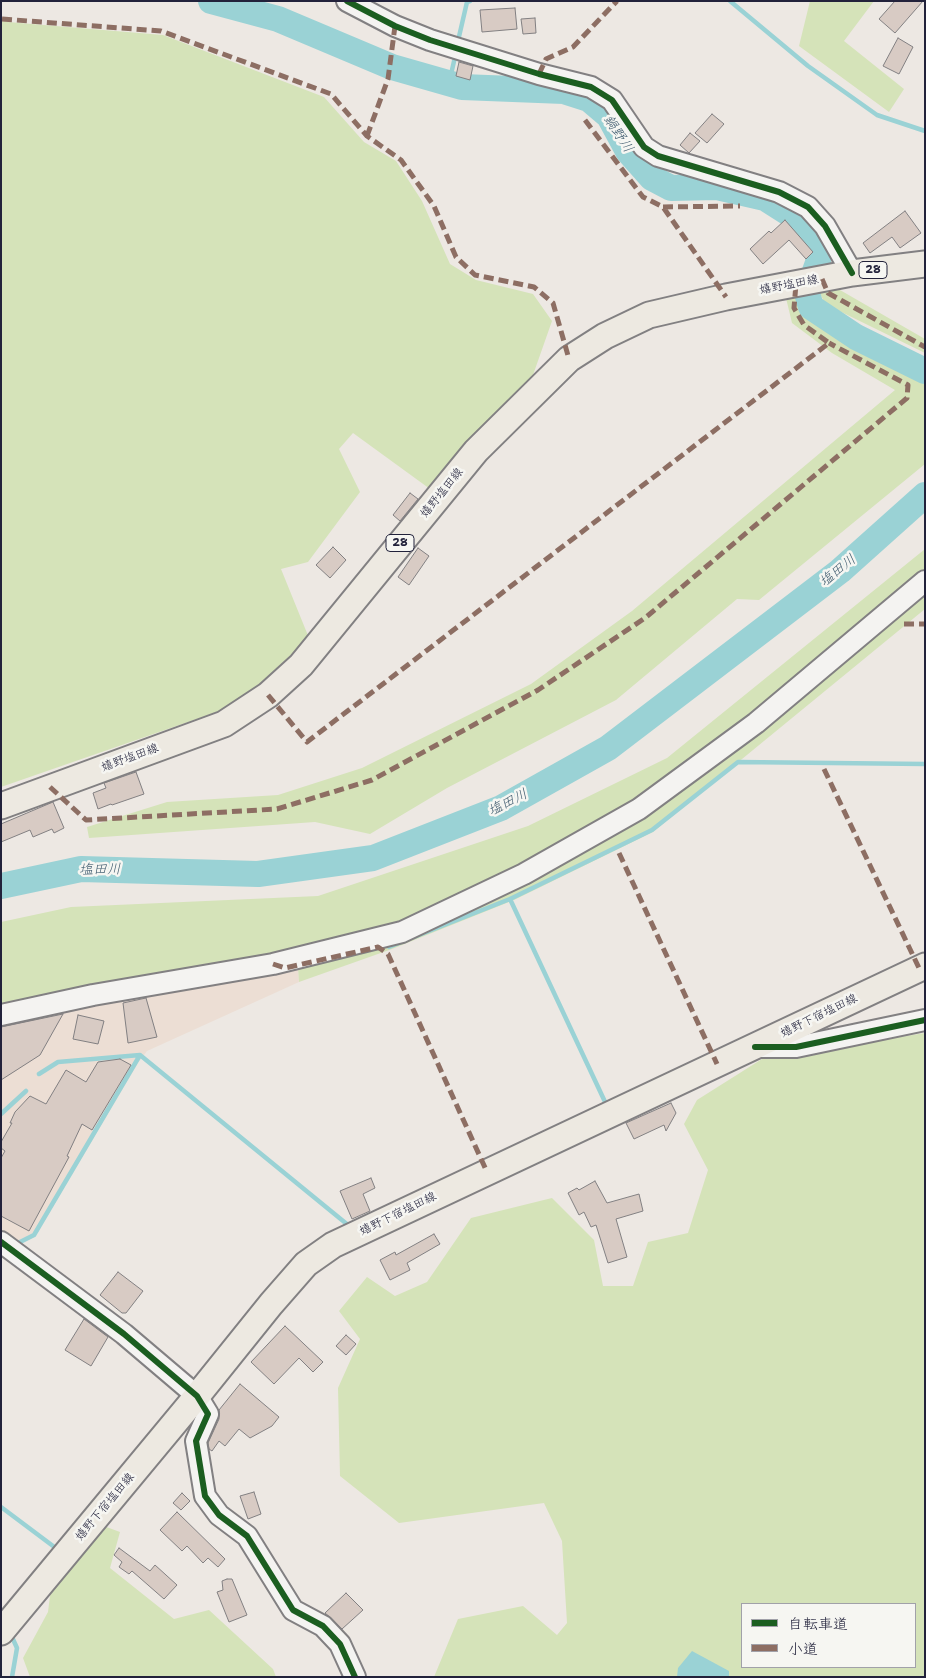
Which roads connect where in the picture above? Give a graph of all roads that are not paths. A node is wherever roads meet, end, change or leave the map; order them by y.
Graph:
1 (347, 1) edge
2 (925, 264) edge
3 (852, 273) junction
4 (925, 581) edge
5 (1, 806) edge
6 (925, 966) edge
7 (1, 1015) edge
8 (925, 1020) edge
9 (755, 1047) junction
10 (1, 1242) edge
11 (197, 1396) junction
12 (1, 1632) edge
13 (355, 1677) edge

1 - 3 street
2 - 3 main road, 嬉野塩田線 / 28
3 - 5 main road, 嬉野塩田線 / 28
4 - 7 street
6 - 9 main road, 嬉野下宿塩田線
8 - 9 street
9 - 11 main road, 嬉野下宿塩田線
10 - 11 street
11 - 12 main road, 嬉野下宿塩田線
11 - 13 street

